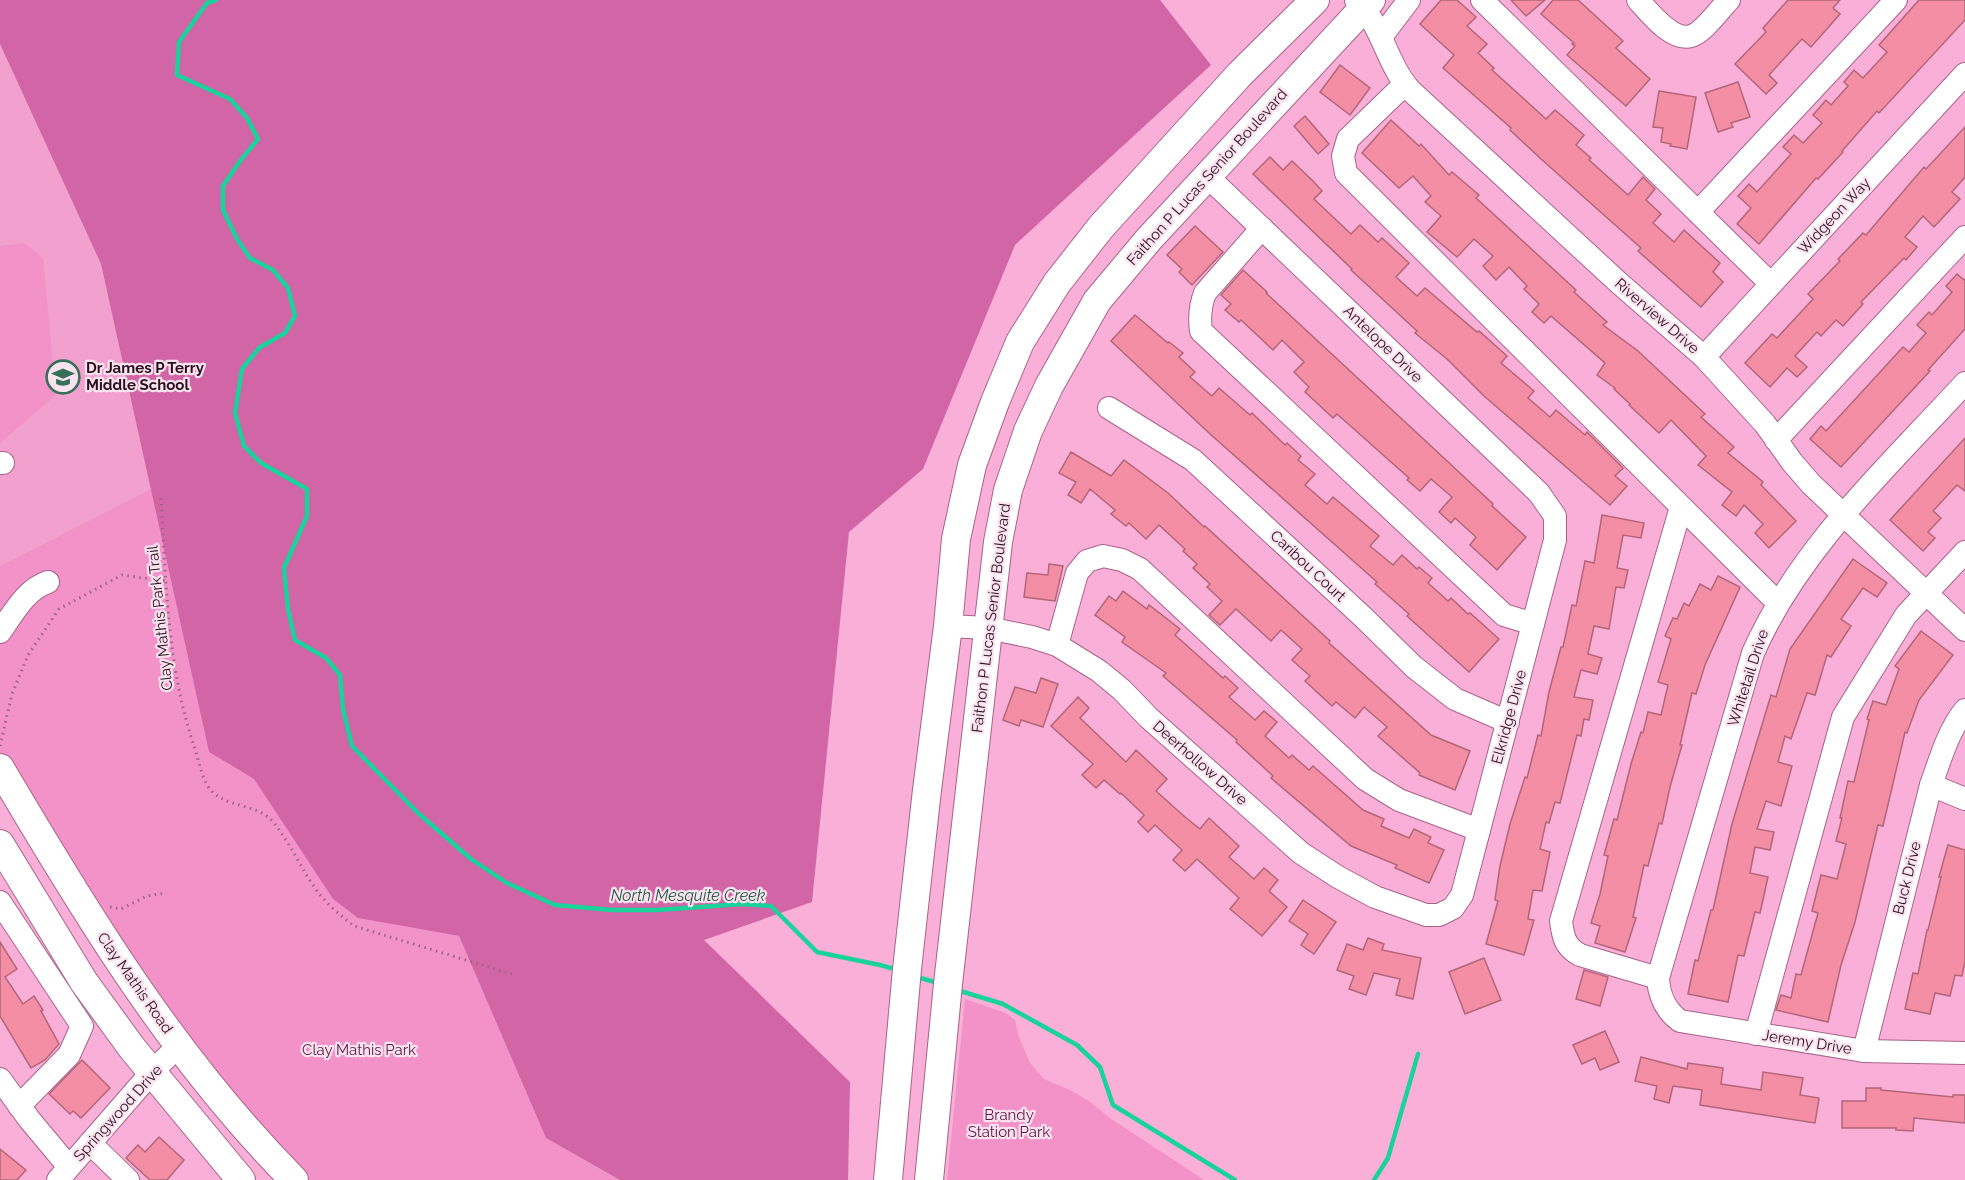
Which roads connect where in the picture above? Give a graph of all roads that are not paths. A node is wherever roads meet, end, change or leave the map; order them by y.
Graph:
1 (1315, 0) edge
2 (1409, 0) edge
3 (1482, 0) edge
4 (1638, 0) edge
5 (1729, 0) edge
6 (1896, 0) edge
7 (1364, 3) edge
8 (1381, 37) junction
9 (1965, 74) edge
10 (1405, 84) junction
11 (1207, 176) junction
12 (1698, 212) junction
13 (1262, 228) junction
14 (1965, 237) edge
15 (1771, 284) junction
16 (1704, 357) junction
17 (1965, 383) edge
18 (1109, 408) dead end
19 (1776, 440) junction
20 (1681, 507) junction
21 (1555, 516) joint
22 (1843, 516) junction
23 (1965, 552) edge
24 (48, 582) dead end
25 (1926, 594) junction
26 (1778, 603) junction
27 (1533, 624) junction
28 (948, 626) junction
29 (988, 628) junction
30 (1965, 630) edge
31 (0, 632) edge
32 (1057, 645) junction
33 (1965, 710) edge
34 (1508, 722) junction
35 (0, 768) edge
36 (1931, 785) junction
37 (1965, 799) edge
38 (1479, 830) junction
39 (0, 844) edge
40 (0, 902) edge
41 (1448, 912) joint
42 (1660, 988) junction
43 (1756, 1034) junction
44 (178, 1046) junction
45 (1864, 1051) junction
46 (1965, 1053) edge
47 (152, 1072) junction
48 (0, 1079) edge
49 (19, 1106) junction
50 (90, 1143) junction
51 (63, 1174) edge
52 (128, 1180) edge
53 (241, 1180) edge
54 (294, 1180) edge
55 (888, 1180) edge
56 (930, 1180) edge

1 - 28 main road
2 - 8 street
3 - 12 street
4 - 5 street
6 - 12 street
7 - 8 street, Riverview Drive
7 - 11 main road, Faithon P Lucas Senior Boulevard
8 - 10 street, Riverview Drive
9 - 15 street, Widgeon Way
10 - 16 street, Riverview Drive
10 - 20 street
11 - 13 street, Antelope Drive
11 - 29 main road, Faithon P Lucas Senior Boulevard
12 - 15 street
13 - 21 street, Antelope Drive
13 - 27 street
14 - 19 street
15 - 16 street, Widgeon Way
16 - 19 street, Riverview Drive
17 - 22 street, Whitetail Drive
18 - 34 street, Caribou Court
19 - 22 street, Riverview Drive
20 - 26 street
20 - 42 street
21 - 27 street, Elkridge Drive
22 - 25 street, Riverview Drive
22 - 26 street, Whitetail Drive
23 - 25 street
24 - 31 street
25 - 30 street, Riverview Drive
25 - 43 street
26 - 42 street, Whitetail Drive
27 - 34 street, Elkridge Drive
28 - 29 street, Deerhollow Drive
28 - 55 main road
29 - 32 street, Deerhollow Drive
29 - 56 main road, Faithon P Lucas Senior Boulevard
32 - 38 street
32 - 41 street, Deerhollow Drive
33 - 36 street, Buck Drive
34 - 38 street, Elkridge Drive
35 - 44 main road, Clay Mathis Road
36 - 37 street
36 - 45 street, Buck Drive
38 - 41 street, Elkridge Drive
39 - 47 main road
40 - 49 street
42 - 43 street, Jeremy Drive
43 - 45 street, Jeremy Drive
44 - 47 street, Springwood Drive
44 - 54 main road, Clay Mathis Road
45 - 46 street, Jeremy Drive
47 - 50 street, Springwood Drive
47 - 53 main road
48 - 49 street
49 - 51 street
50 - 51 street, Springwood Drive
50 - 52 street

